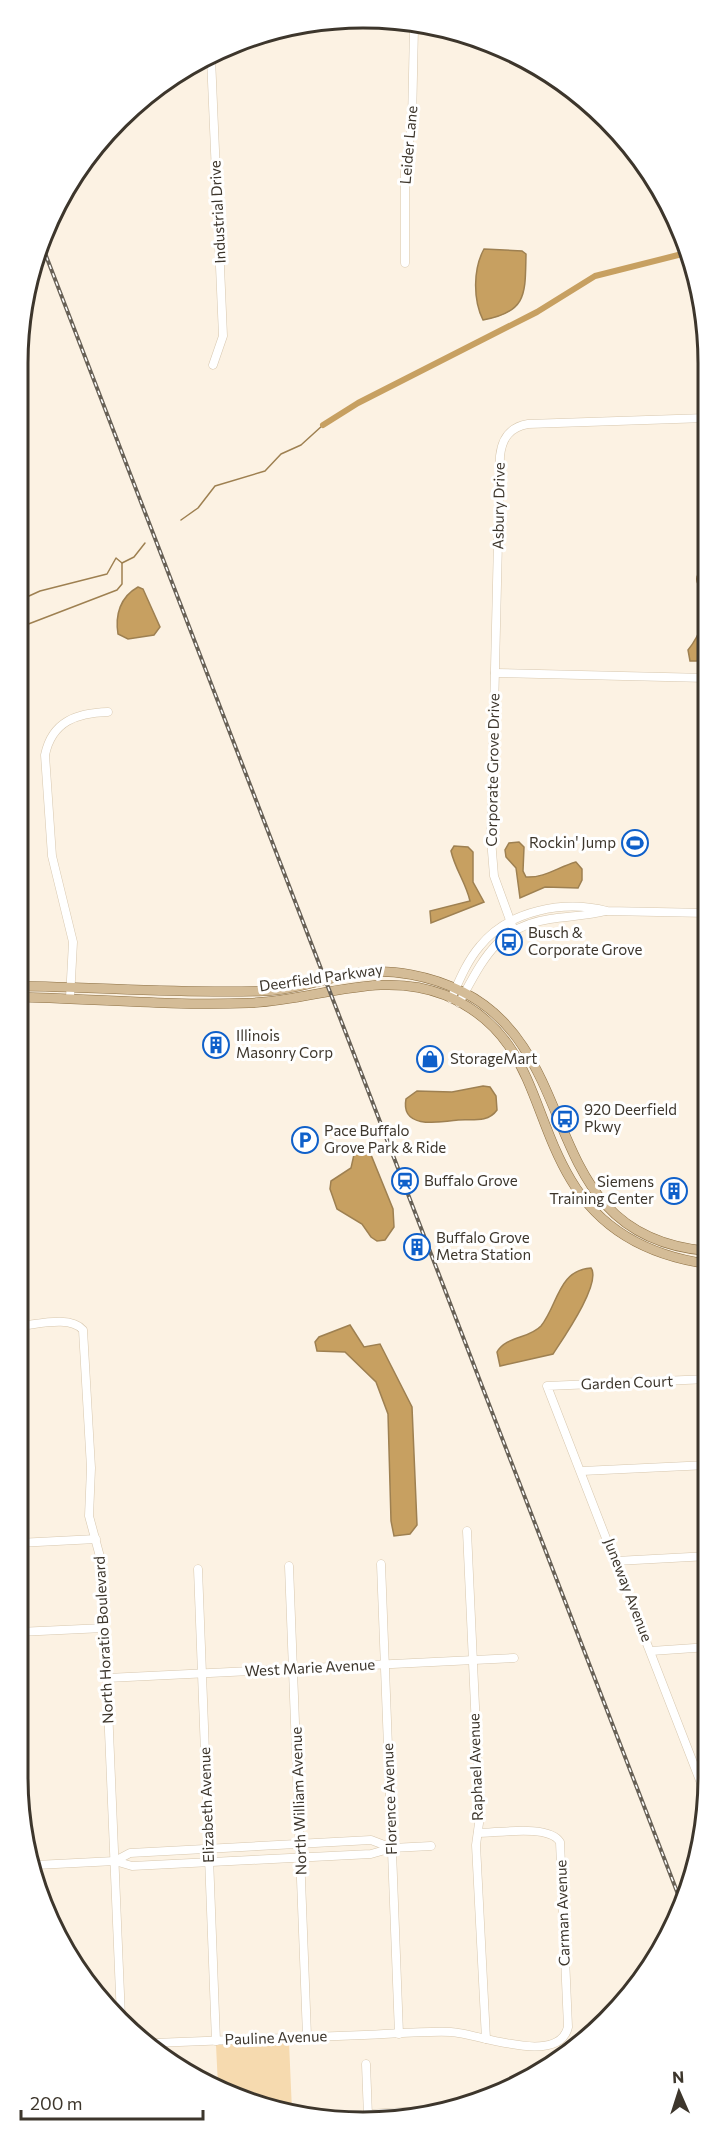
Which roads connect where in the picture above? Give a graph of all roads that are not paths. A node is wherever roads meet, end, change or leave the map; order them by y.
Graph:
1 (414, 32) edge
2 (211, 65) edge
3 (405, 263) dead end
4 (213, 365) dead end
5 (698, 418) edge
6 (495, 673) junction
7 (698, 678) edge
8 (108, 712) dead end
9 (607, 911) junction
10 (698, 913) edge
11 (510, 921) junction
12 (514, 931) junction
13 (28, 986) edge
14 (72, 987) junction
15 (460, 991) junction
16 (28, 997) edge
17 (70, 998) junction
18 (455, 1001) junction
19 (698, 1249) edge
20 (698, 1262) edge
21 (28, 1325) edge
22 (698, 1380) edge
23 (547, 1386) joint
24 (698, 1466) edge
25 (582, 1472) junction
26 (467, 1531) dead end
27 (96, 1539) junction
28 (28, 1542) edge
29 (698, 1557) edge
30 (616, 1561) junction
31 (381, 1564) dead end
32 (289, 1566) dead end
33 (198, 1569) dead end
34 (105, 1628) junction
35 (28, 1632) edge
36 (698, 1648) edge
37 (651, 1651) junction
38 (514, 1658) dead end
39 (472, 1660) junction
40 (384, 1664) junction
41 (293, 1669) junction
42 (202, 1673) junction
43 (107, 1678) junction
44 (698, 1775) edge
45 (478, 1833) junction
46 (300, 1842) junction
47 (431, 1846) dead end
48 (208, 1848) junction
49 (392, 1848) junction
50 (301, 1857) junction
51 (115, 1861) junction
52 (208, 1862) junction
53 (41, 1865) edge
54 (122, 2007) edge
55 (399, 2034) junction
56 (566, 2035) joint
57 (307, 2037) junction
58 (486, 2039) junction
59 (216, 2041) junction
60 (161, 2043) edge
61 (366, 2064) dead end
62 (368, 2112) edge

1 - 3 street, Leider Lane
2 - 4 street, Industrial Drive
5 - 6 street, Asbury Drive
6 - 7 street, Corporate Grove Drive
6 - 11 street, Corporate Grove Drive
8 - 14 street
9 - 10 street
9 - 11 street
9 - 12 street
11 - 12 street, Corporate Grove Drive
11 - 15 street
12 - 15 street
13 - 14 main road, Deerfield Parkway
14 - 15 main road, Deerfield Parkway
14 - 17 street
15 - 18 street
15 - 19 main road, Deerfield Parkway
16 - 17 main road, Deerfield Parkway
17 - 18 main road, Deerfield Parkway
18 - 20 main road, Deerfield Parkway
21 - 27 street, North Horatio Boulevard
22 - 23 street, Garden Court
23 - 25 street, Juneway Avenue
24 - 25 street
25 - 30 street, Juneway Avenue
26 - 39 street, Raphael Avenue
27 - 28 street
27 - 34 street, North Horatio Boulevard
29 - 30 street
30 - 37 street, Juneway Avenue
31 - 40 street, Florence Avenue
32 - 41 street, North William Avenue
33 - 42 street, Elizabeth Avenue
34 - 35 street
34 - 43 street, North Horatio Boulevard
36 - 37 street
37 - 44 street, Juneway Avenue
38 - 39 street, West Marie Avenue
39 - 40 street, West Marie Avenue
39 - 45 street, Raphael Avenue
40 - 41 street, West Marie Avenue
40 - 49 street, Florence Avenue
41 - 42 street, West Marie Avenue
41 - 46 street, North William Avenue
42 - 43 street, West Marie Avenue
42 - 48 street, Elizabeth Avenue
43 - 51 street, North Horatio Boulevard
45 - 56 street, Carman Avenue
45 - 58 street, Raphael Avenue
46 - 48 street
46 - 49 street
46 - 50 street, North William Avenue
47 - 49 street
48 - 51 street
48 - 52 street, Elizabeth Avenue
49 - 50 street
49 - 55 street, Florence Avenue
50 - 52 street
50 - 57 street, North William Avenue
51 - 52 street
51 - 53 street
51 - 54 street, North Horatio Boulevard
52 - 59 street, Elizabeth Avenue
55 - 57 street, Pauline Avenue
55 - 58 street, Pauline Avenue
56 - 58 street, Pauline Avenue
57 - 59 street, Pauline Avenue
59 - 60 street, Pauline Avenue
61 - 62 street

